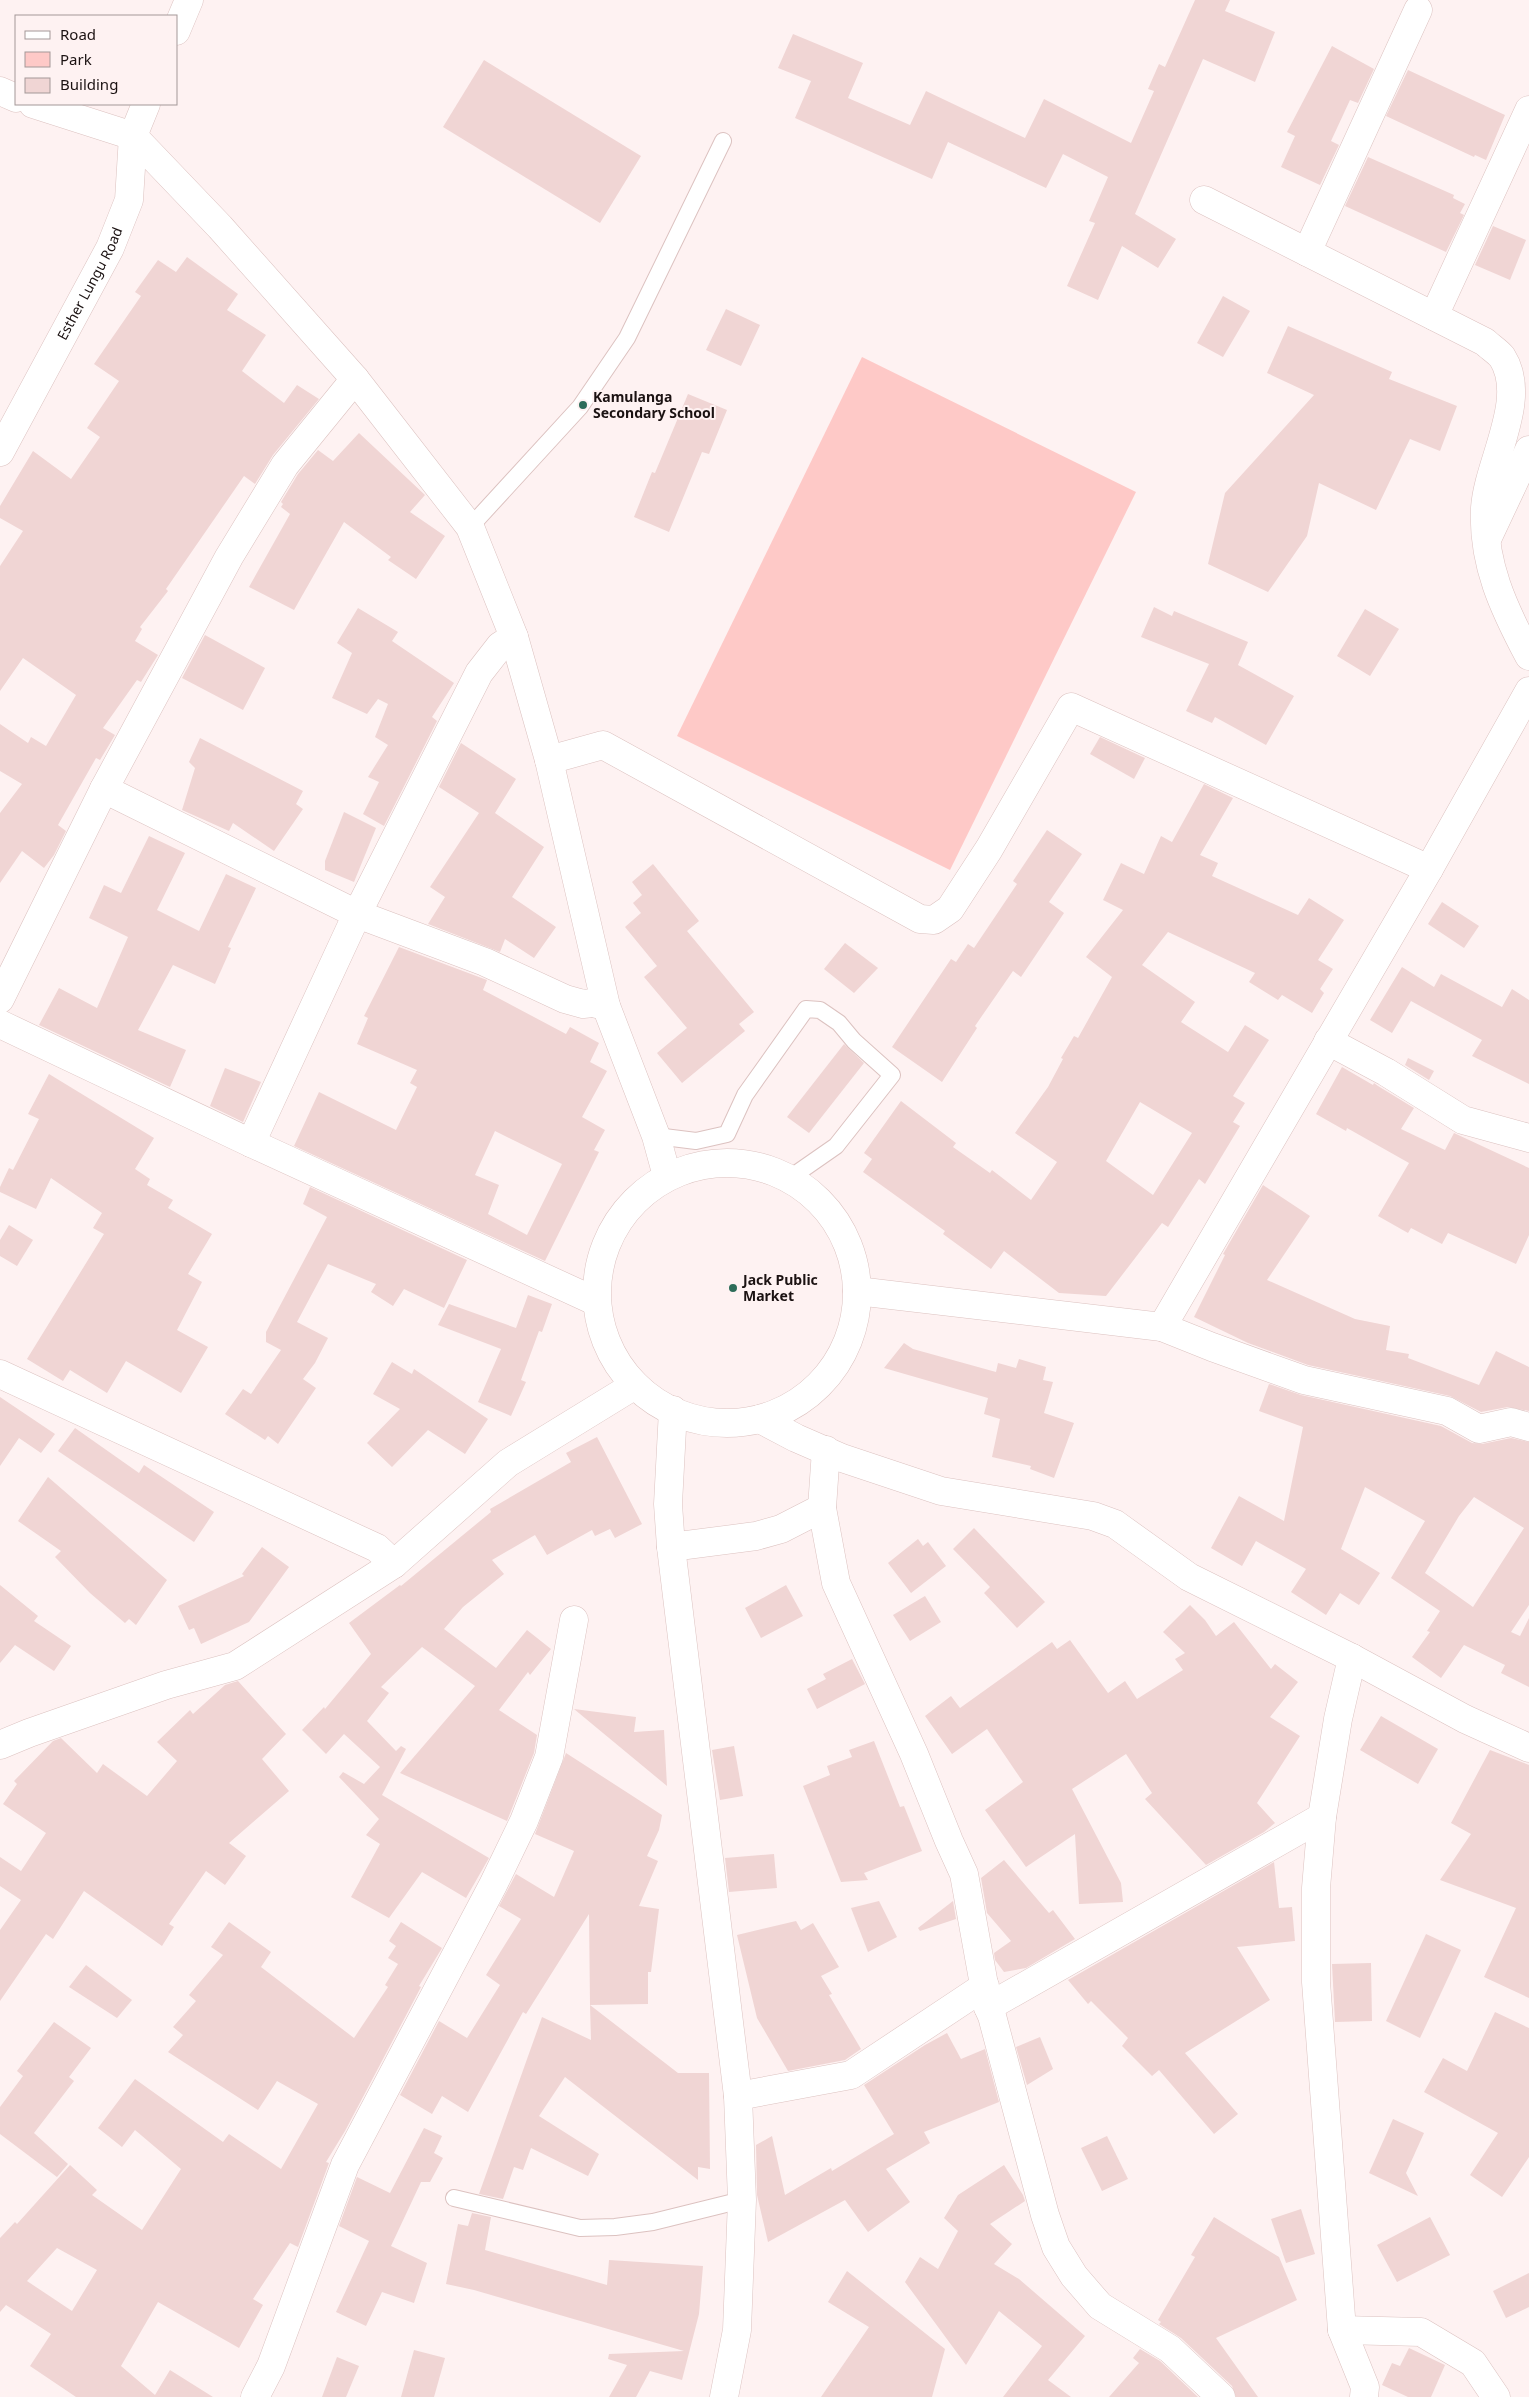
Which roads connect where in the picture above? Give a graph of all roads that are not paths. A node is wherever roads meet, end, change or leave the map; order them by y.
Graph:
1 (189, 0) edge
2 (1418, 10) dead end
3 (178, 26) edge
4 (0, 91) edge
5 (15, 98) edge
6 (36, 105) edge
7 (146, 105) edge
8 (1529, 110) edge
9 (133, 136) junction
10 (723, 141) dead end
11 (1204, 200) dead end
12 (1307, 252) junction
13 (1434, 316) junction
14 (355, 379) junction
15 (1529, 450) edge
16 (0, 452) edge
17 (470, 527) junction
18 (1486, 540) junction
19 (514, 637) junction
20 (1529, 656) edge
21 (1529, 691) edge
22 (549, 760) junction
23 (104, 789) junction
24 (1429, 869) junction
25 (357, 914) junction
26 (0, 1000) edge
27 (606, 1006) junction
28 (0, 1024) edge
29 (1328, 1041) junction
30 (656, 1136) junction
31 (1529, 1138) edge
32 (251, 1143) junction
33 (667, 1176) junction
34 (790, 1178) junction
35 (857, 1291) junction
36 (597, 1302) junction
37 (1162, 1327) junction
38 (0, 1374) edge
39 (635, 1384) junction
40 (673, 1410) junction
41 (760, 1419) junction
42 (1529, 1427) edge
43 (826, 1450) junction
44 (822, 1508) junction
45 (671, 1547) junction
46 (394, 1564) junction
47 (574, 1620) dead end
48 (1352, 1658) junction
49 (0, 1745) edge
50 (1529, 1748) edge
51 (1322, 1817) junction
52 (986, 1997) junction
53 (738, 2096) junction
54 (454, 2198) dead end
55 (742, 2200) junction
56 (1342, 2330) junction
57 (255, 2397) edge
58 (724, 2397) edge
59 (1221, 2397) edge
60 (1364, 2397) edge
61 (1496, 2397) edge

1 - 3 street
2 - 12 street
4 - 5 street
6 - 9 street
7 - 9 street, Esther Lungu Road
8 - 13 street
9 - 14 street
9 - 16 street, Esther Lungu Road
10 - 17 lane
11 - 12 street
12 - 13 street
13 - 18 street
14 - 17 street
14 - 23 street
15 - 18 street
17 - 19 street
18 - 20 street
19 - 22 street
19 - 25 street
21 - 24 street
22 - 24 street
22 - 27 street
23 - 25 street
23 - 26 street
24 - 29 street
25 - 27 street
25 - 32 street
27 - 30 street
28 - 32 street
29 - 31 street
29 - 37 street
30 - 33 street
30 - 34 lane
32 - 36 street
33 - 34 street
33 - 36 street
34 - 35 street
35 - 37 street
35 - 41 street
36 - 39 street
37 - 42 street
38 - 46 street
39 - 40 street
39 - 46 street
40 - 41 street
40 - 45 street
41 - 43 street
43 - 44 street
43 - 48 street
44 - 45 street
44 - 52 street
45 - 53 street
46 - 49 street
47 - 57 street
48 - 50 street
48 - 51 street
51 - 52 street
51 - 56 street
52 - 53 street
52 - 59 street
53 - 55 street
54 - 55 lane
55 - 58 street
56 - 60 street
56 - 61 street

